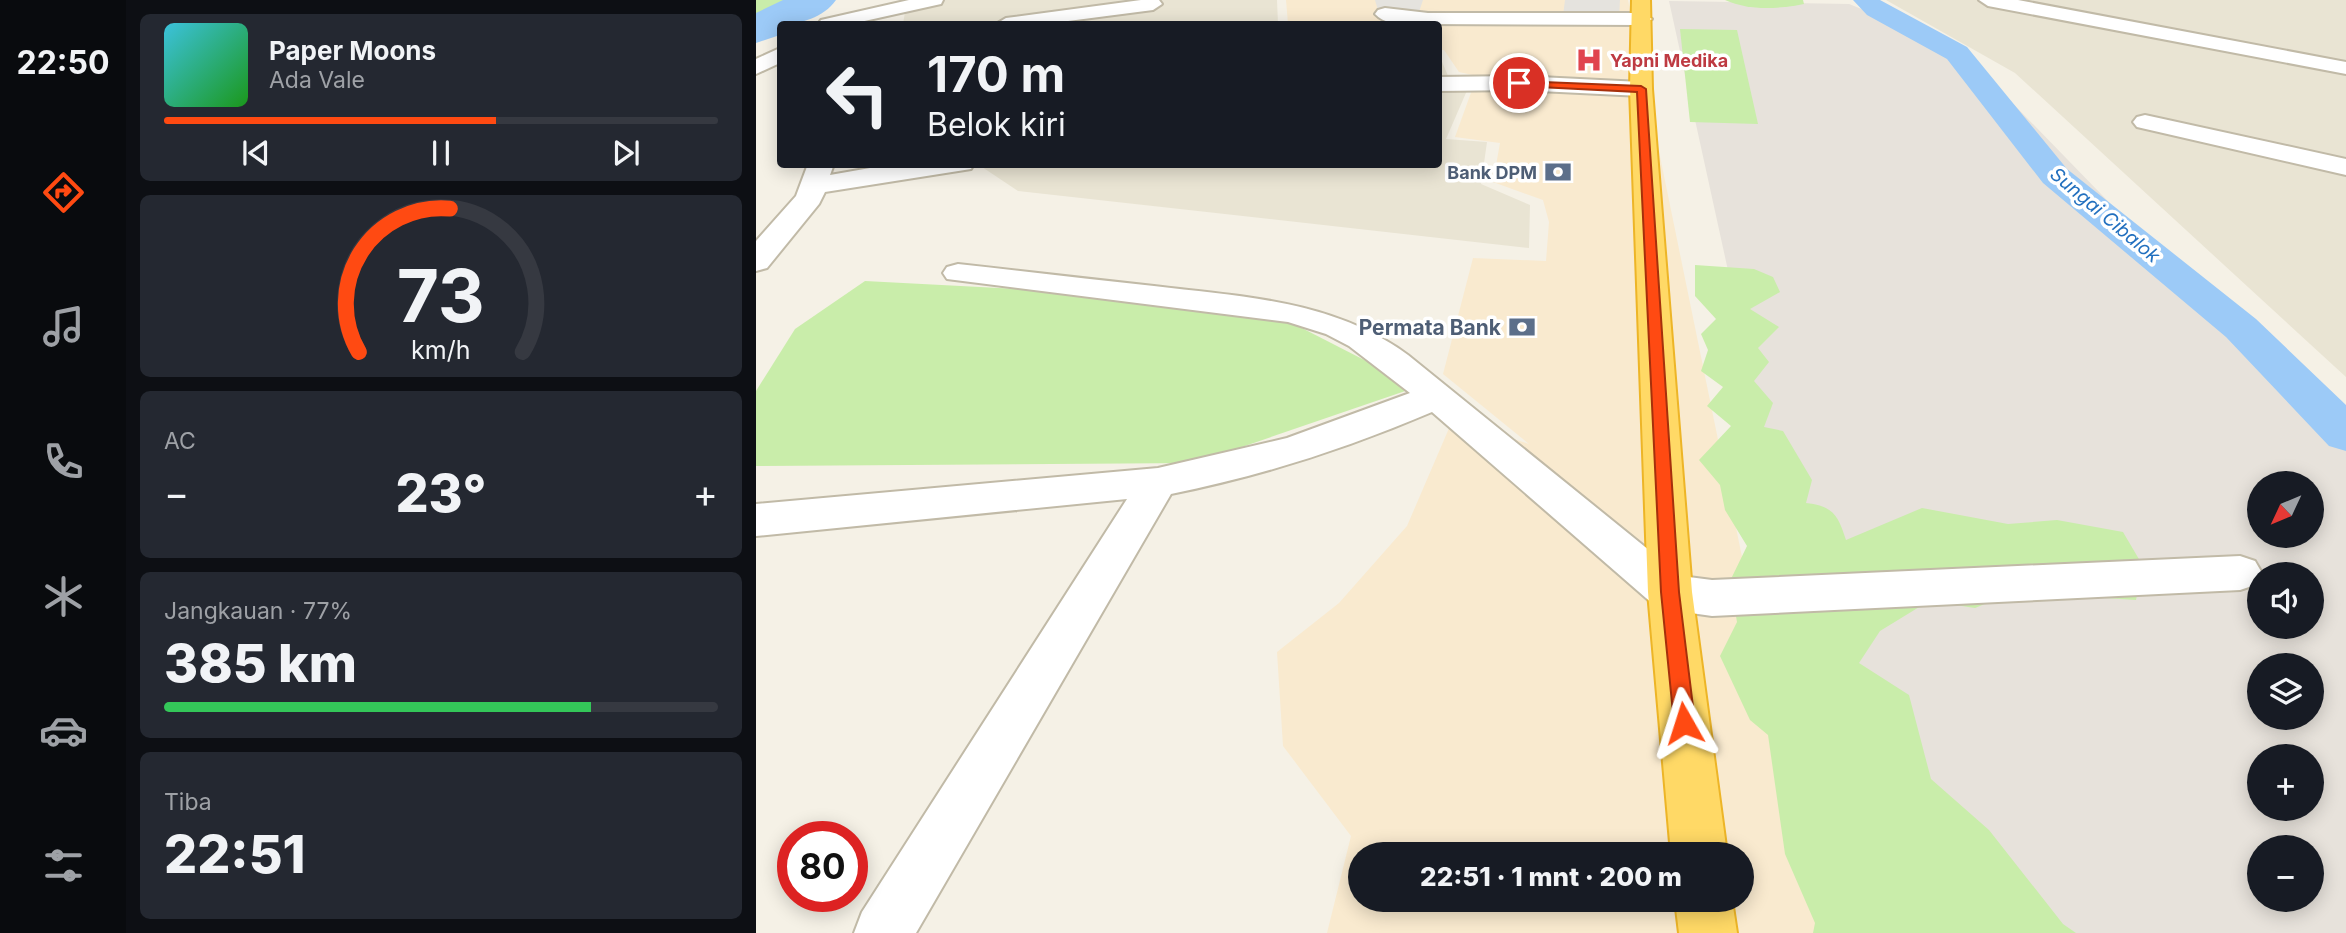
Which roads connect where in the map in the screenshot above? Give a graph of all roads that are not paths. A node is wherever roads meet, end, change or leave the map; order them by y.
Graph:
1 (862, 0) edge
2 (934, 0) edge
3 (1988, 0) edge
4 (1155, 2) edge
5 (2060, 6) edge
6 (1588, 9) edge
7 (1641, 9) edge
8 (1385, 14) dead end
9 (833, 21) edge
10 (839, 21) edge
11 (1026, 21) edge
12 (1149, 21) edge
13 (2346, 68) edge
14 (1442, 84) edge
15 (1641, 89) junction
16 (2145, 122) dead end
17 (2346, 167) edge
18 (911, 168) edge
19 (817, 175) edge
20 (761, 249) edge
21 (958, 273) dead end
22 (1436, 396) junction
23 (1158, 482) junction
24 (756, 520) edge
25 (2240, 573) dead end
26 (1670, 592) junction
27 (1698, 842) edge
28 (1705, 912) edge
29 (883, 933) edge
30 (1708, 933) edge

1 - 9 street
2 - 10 street
3 - 5 street
4 - 11 street
4 - 12 street
5 - 13 street
6 - 7 street
6 - 8 street
7 - 15 highway
14 - 15 street
15 - 26 highway
16 - 17 street
18 - 19 street
19 - 20 street
21 - 22 street
22 - 23 street
22 - 26 street
23 - 24 street
23 - 29 street
25 - 26 street
26 - 27 highway
28 - 30 highway

